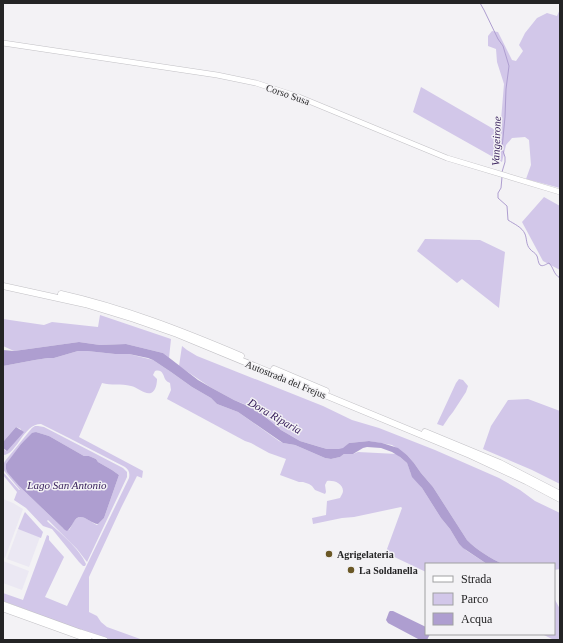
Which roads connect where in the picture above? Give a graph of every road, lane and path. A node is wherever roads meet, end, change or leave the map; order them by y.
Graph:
1 (3, 43) edge
2 (560, 192) edge
3 (3, 281) edge
4 (3, 286) edge
5 (560, 494) edge
6 (560, 499) edge
7 (3, 604) edge
8 (3, 609) edge
9 (89, 640) edge
10 (105, 640) edge

1 - 2 main road, Corso Susa
3 - 5 highway, Autostrada del Frejus
4 - 6 highway, Autostrada del Frejus
7 - 10 main road
8 - 9 main road

